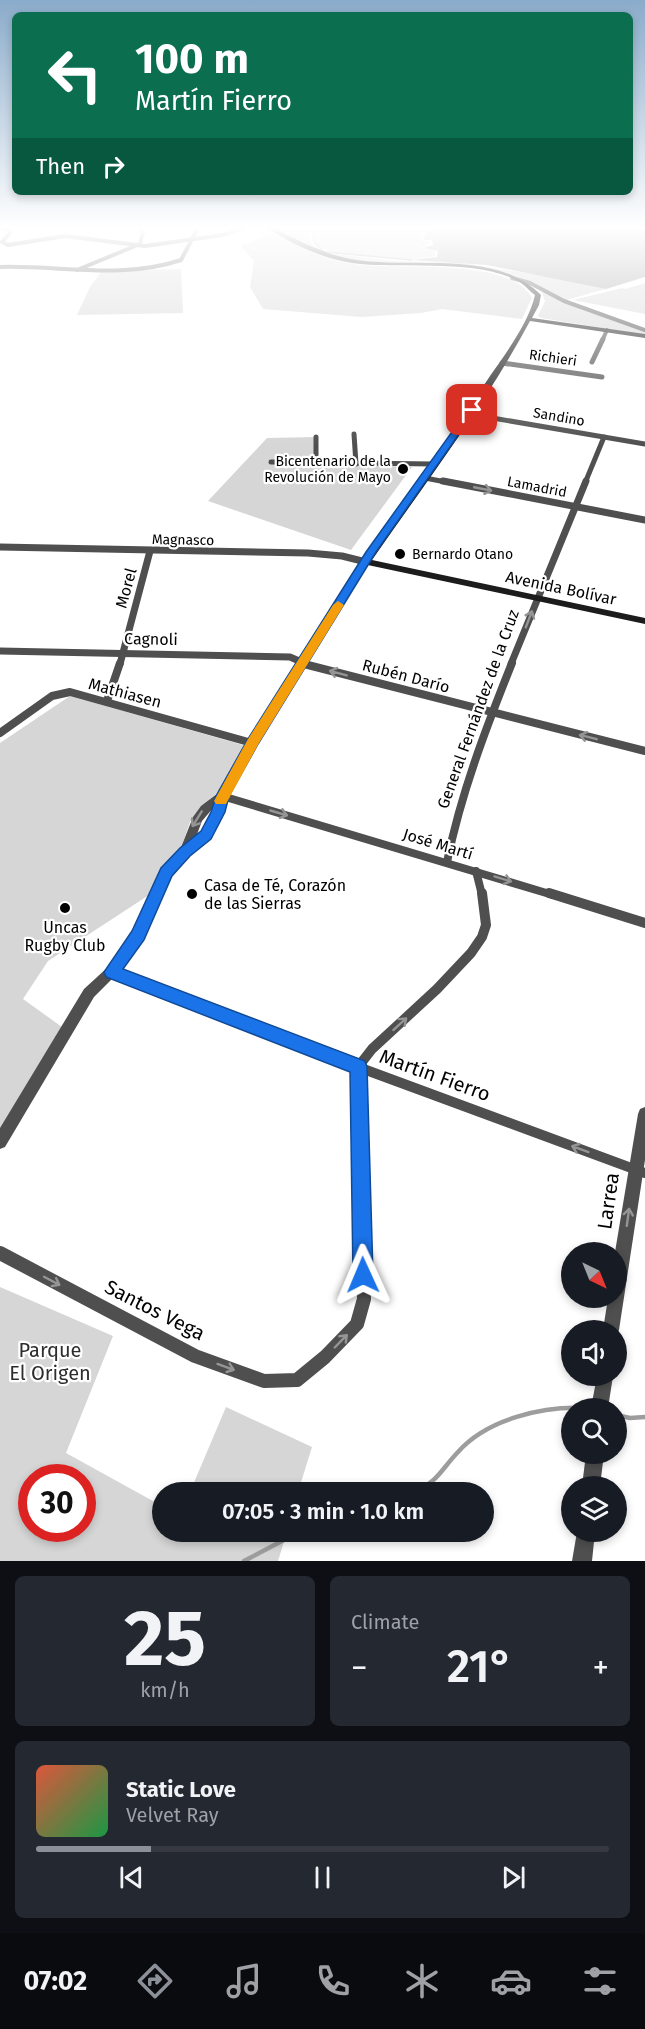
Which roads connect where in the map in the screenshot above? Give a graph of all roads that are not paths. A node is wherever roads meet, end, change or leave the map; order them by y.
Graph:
1 (537, 301) edge
2 (564, 301) edge
3 (529, 319) junction
4 (607, 330) junction
5 (645, 330) edge
6 (645, 336) edge
7 (592, 362) dead end
8 (502, 363) junction
9 (602, 377) dead end
10 (469, 414) junction
11 (354, 434) dead end
12 (316, 437) dead end
13 (604, 437) junction
14 (645, 444) edge
15 (271, 462) dead end
16 (316, 463) junction
17 (356, 464) junction
18 (434, 464) junction
19 (425, 478) junction
20 (575, 507) junction
21 (645, 520) edge
22 (0, 547) edge
23 (150, 551) junction
24 (366, 562) junction
25 (537, 597) junction
26 (645, 621) edge
27 (0, 651) edge
28 (124, 652) junction
29 (301, 663) junction
30 (107, 701) junction
31 (492, 712) junction
32 (0, 733) edge
33 (252, 742) junction
34 (645, 751) edge
35 (222, 796) junction
36 (185, 852) junction
37 (447, 862) junction
38 (476, 871) junction
39 (645, 923) edge
40 (112, 972) junction
41 (358, 1067) junction
42 (645, 1114) edge
43 (0, 1142) edge
44 (640, 1171) edge
45 (626, 1242) edge
46 (0, 1253) edge
47 (585, 1542) edge
48 (583, 1561) edge

1 - 3 main road
2 - 5 street
3 - 4 main road
3 - 8 main road
4 - 6 main road
4 - 7 street
8 - 9 street, Richieri
8 - 10 main road
10 - 13 street, Sandino
10 - 18 main road
11 - 17 street
12 - 16 street
13 - 14 street, Sandino
13 - 20 street, General Fernández de la Cruz
15 - 16 street
16 - 17 street
17 - 18 street
18 - 19 main road
19 -> 20 street, Lamadrid
19 - 24 main road
20 - 21 street, Lamadrid
20 - 25 street, General Fernández de la Cruz
22 - 23 street, Magnasco
23 - 24 street, Magnasco
23 - 28 street, Morel
24 - 25 main road, Avenida Bolívar
24 - 29 street
25 - 26 main road, Avenida Bolívar
31 -> 25 street, General Fernández de la Cruz
27 - 28 street, Cagnoli
28 - 29 street, Cagnoli
28 - 30 street, Morel
31 -> 29 street, Rubén Darío
29 - 33 street
30 - 32 street, Mathiasen
30 - 33 street, Mathiasen
34 -> 31 street, Rubén Darío
31 - 37 street, General Fernández de la Cruz
33 - 35 street
35 - 36 street
35 -> 36 street
35 -> 37 street, José Martí
36 - 40 street
37 - 38 street, José Martí
38 -> 39 street, José Martí
41 -> 38 street
40 - 41 street, Martín Fierro
40 - 43 street
44 -> 41 street, Martín Fierro
46 -> 41 street, Santos Vega
42 - 44 street, Larrea
45 -> 44 street, Larrea
47 - 48 street

